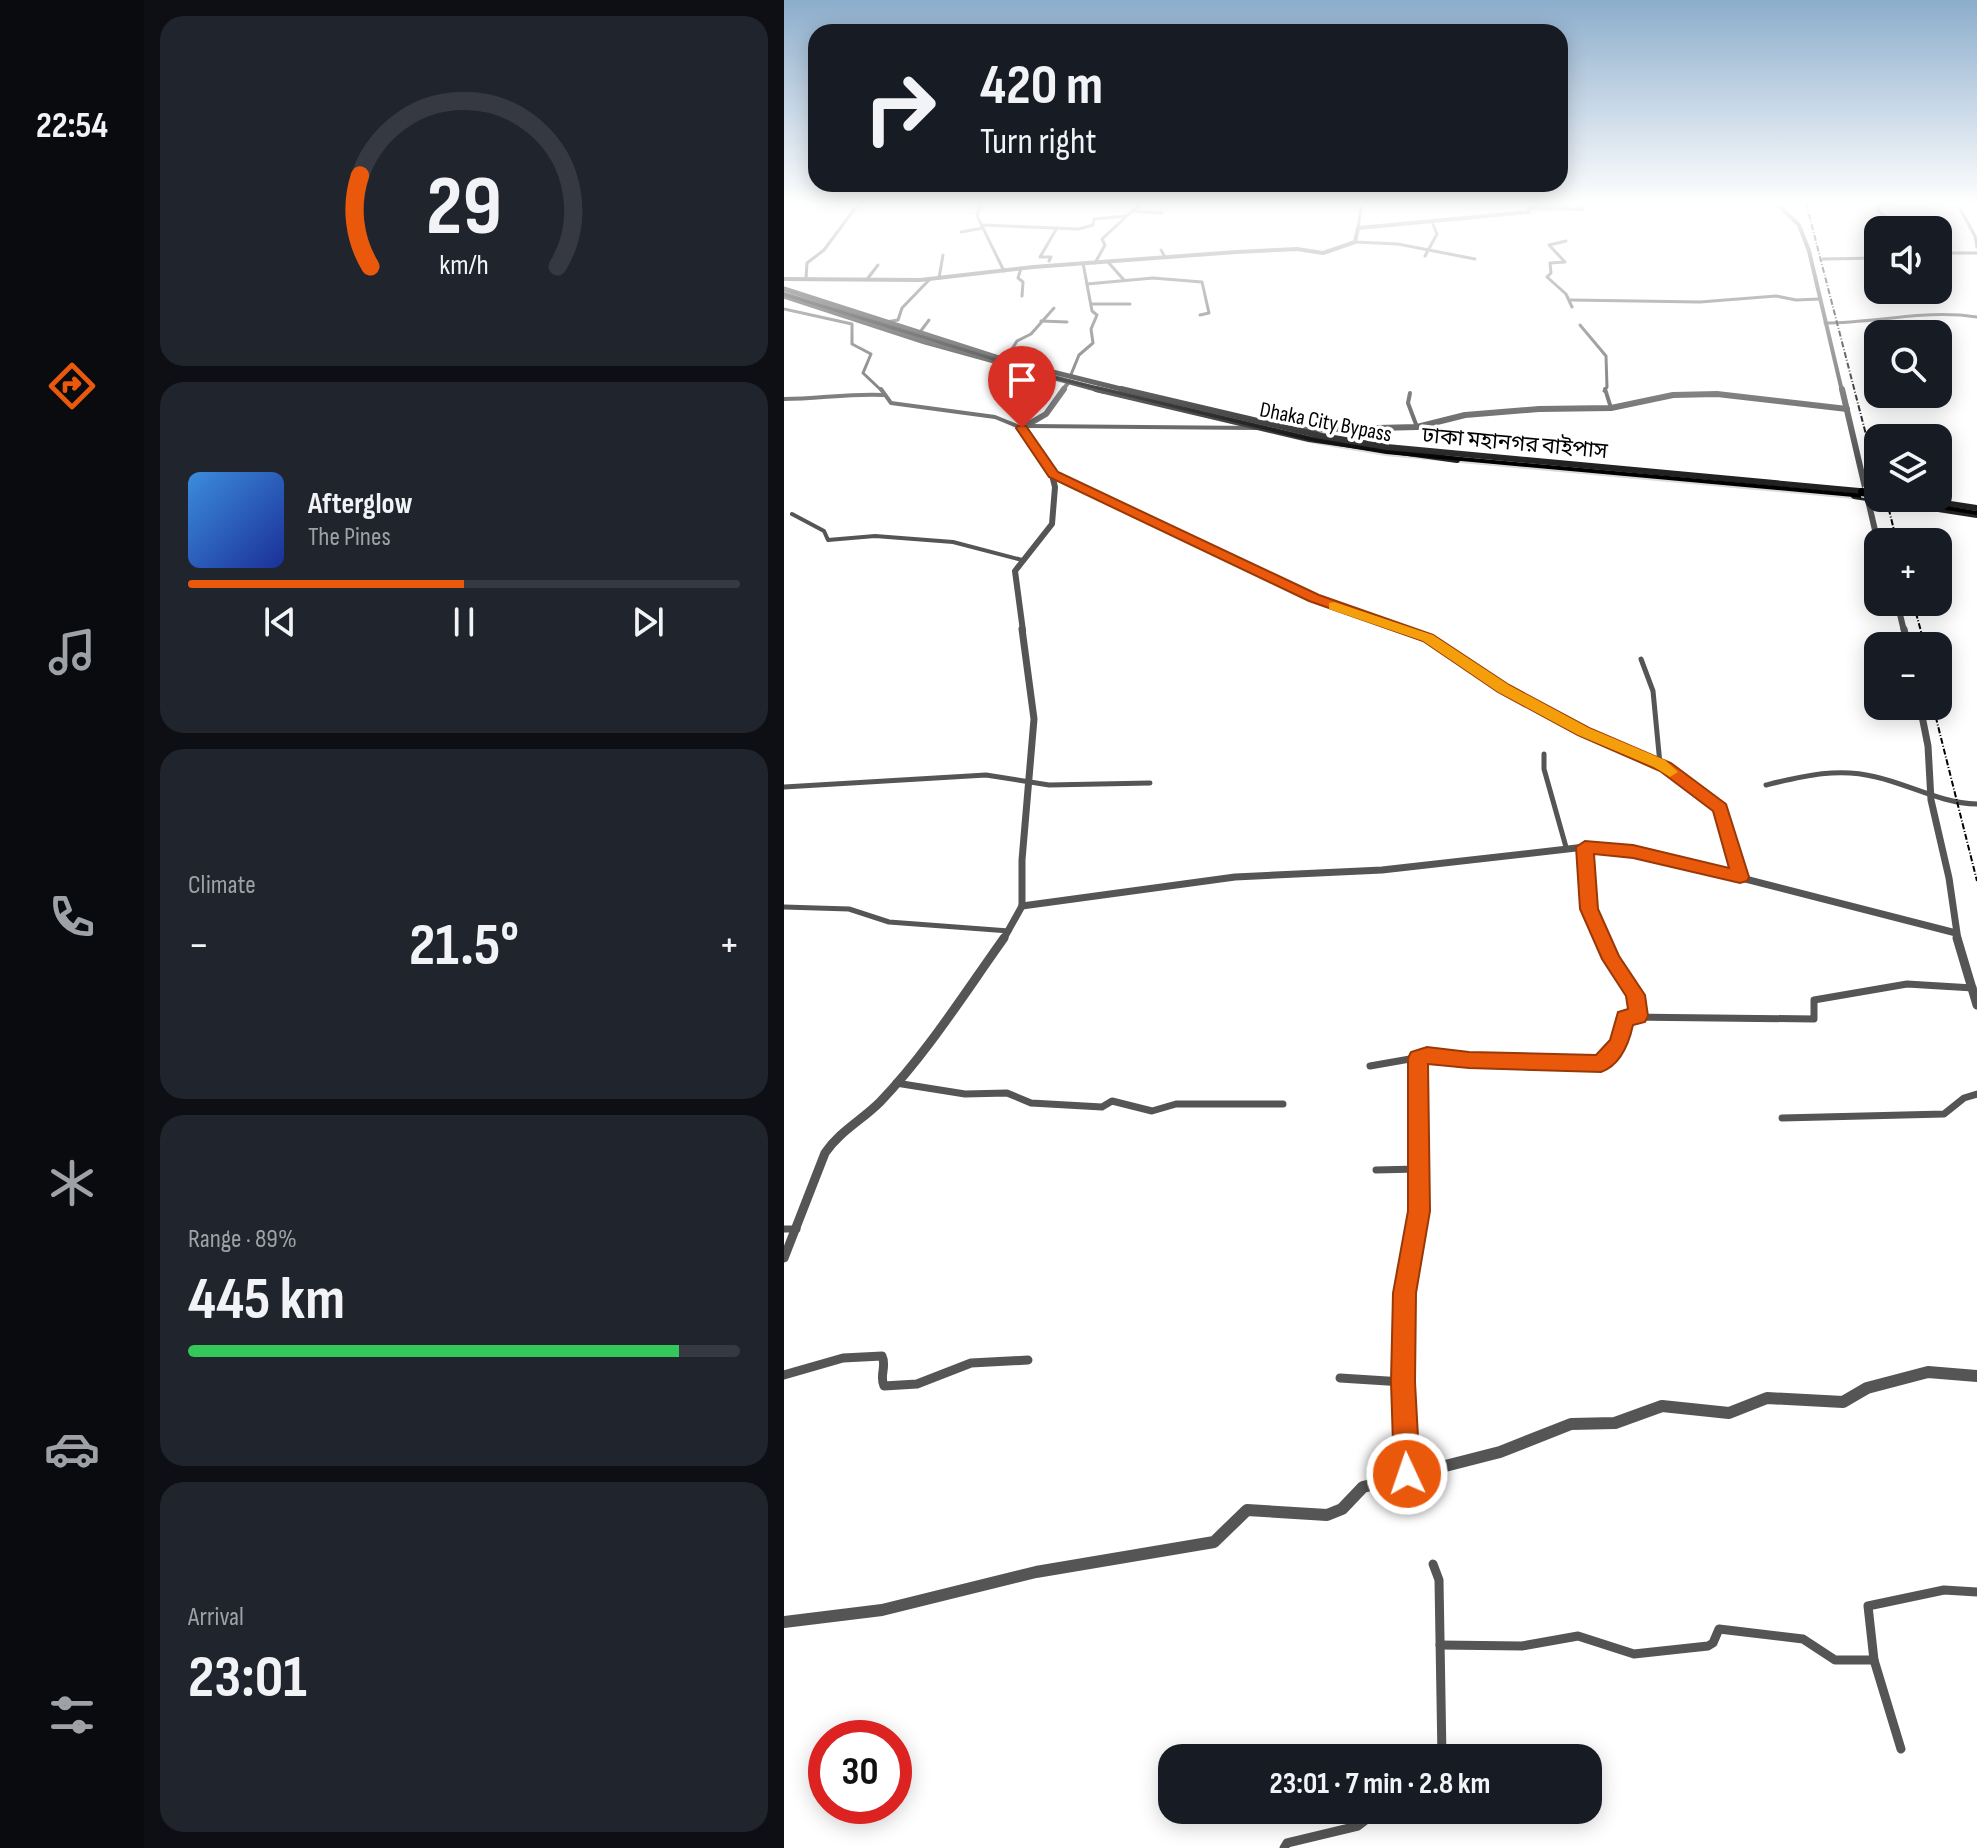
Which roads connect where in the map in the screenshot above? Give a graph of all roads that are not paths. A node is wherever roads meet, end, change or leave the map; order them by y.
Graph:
1 (920, 289) edge
2 (1023, 289) edge
3 (1088, 289) edge
4 (1204, 289) edge
5 (1560, 289) edge
6 (1817, 289) edge
7 (784, 293) edge
8 (1022, 296) dead end
9 (1820, 299) junction
10 (1571, 300) junction
11 (1092, 304) junction
12 (1130, 304) dead end
13 (1572, 307) dead end
14 (1054, 308) dead end
15 (784, 309) edge
16 (1200, 315) dead end
17 (1977, 317) edge
18 (929, 320) dead end
19 (1041, 321) junction
20 (886, 322) junction
21 (1067, 322) dead end
22 (1825, 323) junction
23 (1580, 325) dead end
24 (920, 332) junction
25 (1005, 360) junction
26 (1069, 380) junction
27 (1410, 393) dead end
28 (884, 395) junction
29 (784, 399) edge
30 (1611, 408) junction
31 (1847, 409) junction
32 (1026, 427) junction
33 (1417, 427) junction
34 (1257, 428) junction
35 (1297, 430) junction
36 (1054, 474) junction
37 (1864, 489) edge
38 (1864, 494) edge
39 (1864, 494) edge
40 (1864, 494) edge
41 (1952, 507) edge
42 (1952, 507) edge
43 (1952, 508) edge
44 (1952, 508) edge
45 (1977, 512) edge
46 (792, 514) dead end
47 (1022, 560) junction
48 (1641, 659) dead end
49 (1923, 720) edge
50 (1544, 754) dead end
51 (1660, 764) junction
52 (1028, 781) junction
53 (1150, 783) dead end
54 (1766, 785) dead end
55 (784, 787) edge
56 (1931, 800) junction
57 (1977, 804) edge
58 (1566, 847) junction
59 (1585, 847) junction
60 (1740, 877) junction
61 (1022, 906) junction
62 (784, 907) edge
63 (1009, 931) junction
64 (1956, 933) junction
65 (1973, 988) junction
66 (1977, 1005) edge
67 (1638, 1016) junction
68 (1418, 1058) junction
69 (1370, 1066) dead end
70 (896, 1083) junction
71 (1977, 1094) edge
72 (1283, 1104) dead end
73 (1782, 1118) dead end
74 (1418, 1169) junction
75 (1376, 1170) dead end
76 (784, 1229) edge
77 (797, 1229) junction
78 (784, 1258) edge
79 (1028, 1360) dead end
80 (784, 1375) edge
81 (1977, 1376) edge
82 (1340, 1378) dead end
83 (1403, 1382) junction
84 (1407, 1474) junction
85 (1433, 1564) dead end
86 (1977, 1592) edge
87 (784, 1622) edge
88 (1440, 1645) junction
89 (1874, 1660) junction
90 (1442, 1744) edge
91 (1901, 1749) dead end
92 (1361, 1824) edge
93 (1284, 1848) edge

1 - 20 street
2 - 8 street
3 - 11 street
4 - 16 street
5 - 10 street
6 - 9 street
7 - 20 main road
7 - 26 main road
7 - 38 highway, Dhaka City Bypass
9 - 10 street
9 - 22 street
10 - 13 street
11 - 12 street
11 - 26 street
14 - 19 street
15 - 28 street
17 - 22 street
18 - 24 street
19 - 21 street
19 - 25 street
20 - 24 main road
22 - 31 street
23 - 30 street
24 - 25 main road
25 - 26 main road
26 - 32 street
26 - 34 main road
26 - 35 main road
27 - 33 street
28 - 29 street
28 - 32 street
30 - 31 street
30 - 33 street
31 - 37 street
32 - 34 street
32 - 36 street
33 - 35 street
34 - 39 main road
35 - 40 main road
36 - 47 street
36 - 51 street
41 - 45 highway
42 - 45 main road
43 - 45 main road
44 - 45 highway, Dhaka City Bypass
46 - 47 street
47 - 52 street
48 - 51 street
49 - 56 street
50 - 58 street
51 - 60 street
52 - 53 street
52 - 55 street
52 - 61 street
54 - 56 street
56 - 57 street
56 - 64 street
58 - 59 street
58 - 61 street
59 - 60 street
59 - 67 street
60 - 64 street
61 - 63 street
62 - 63 street
63 - 70 street
64 - 65 street
65 - 66 street
65 - 67 street
67 - 68 street
68 - 69 street
68 - 74 street
70 - 72 street
70 - 77 street
71 - 73 street
74 - 75 street
74 - 83 street
76 - 77 street
77 - 78 street
79 - 80 street
81 - 84 street
82 - 83 street
83 - 84 street
84 - 87 street
85 - 88 street
86 - 89 street
88 - 89 street
88 - 90 street
89 - 91 street
92 - 93 street

